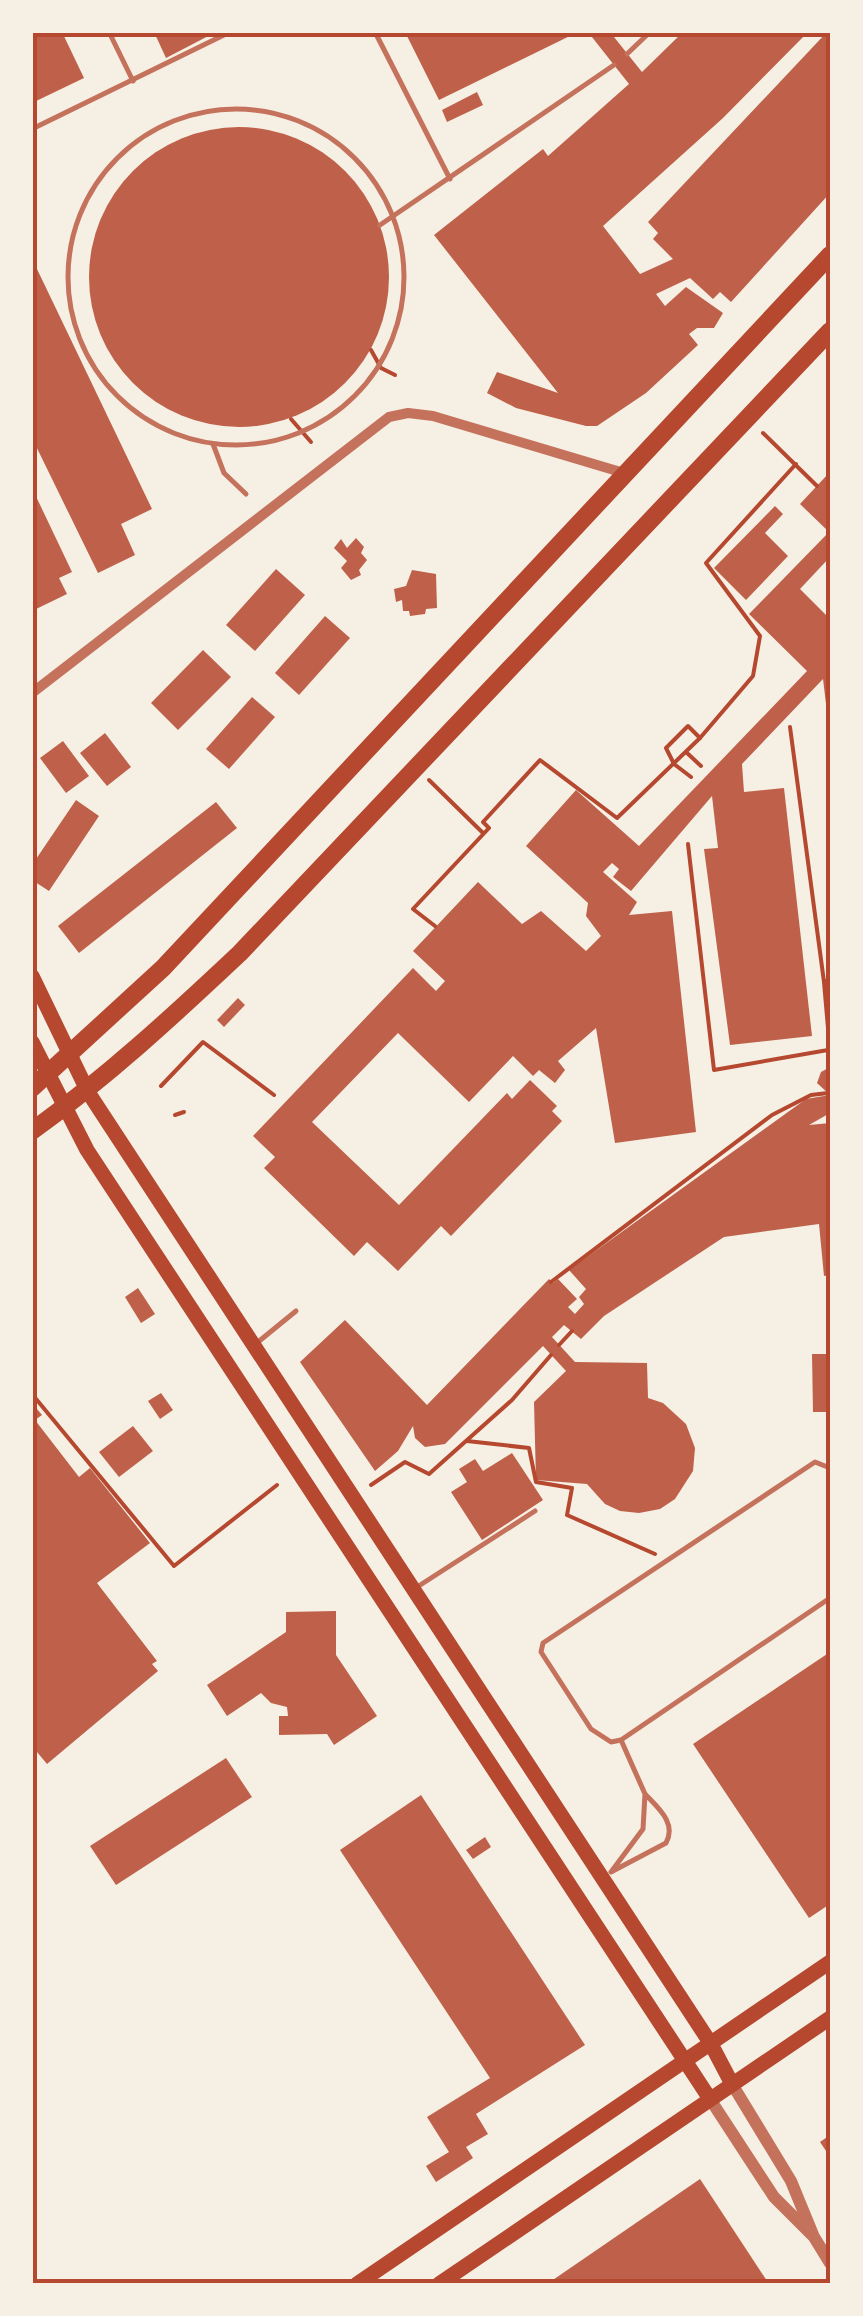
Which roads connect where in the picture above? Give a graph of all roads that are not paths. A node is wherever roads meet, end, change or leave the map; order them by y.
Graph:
1 (109, 32) edge
2 (230, 32) edge
3 (375, 32) edge
4 (650, 32) edge
5 (627, 54) dead end
6 (614, 65) dead end
7 (133, 81) junction
8 (32, 129) edge
9 (450, 180) junction
10 (393, 217) junction
11 (380, 225) dead end
12 (830, 255) edge
13 (830, 331) edge
14 (213, 444) junction
15 (624, 473) junction
16 (246, 494) dead end
17 (32, 694) edge
18 (32, 976) edge
19 (32, 1042) edge
20 (70, 1057) junction
21 (40, 1082) edge
22 (88, 1092) junction
23 (62, 1109) junction
24 (32, 1131) edge
25 (296, 1312) dead end
26 (252, 1348) junction
27 (830, 1468) edge
28 (535, 1511) dead end
29 (412, 1590) junction
30 (830, 1598) edge
31 (620, 1740) junction
32 (645, 1794) junction
33 (606, 1875) junction
34 (830, 1962) edge
35 (830, 2018) edge
36 (711, 2044) junction
37 (684, 2061) junction
38 (732, 2084) junction
39 (710, 2099) junction
40 (814, 2237) junction
41 (830, 2263) edge
42 (357, 2284) edge
43 (440, 2284) edge

1 - 7 lane
2 - 7 lane
3 - 9 lane
4 - 5 lane
6 - 9 lane
7 - 8 lane
9 - 10 lane
10 - 11 lane
10 - 14 lane
10 - 14 lane
12 - 15 main road
13 - 22 main road
14 - 16 lane
15 - 17 street
15 - 20 main road
18 - 20 main road
19 - 21 main road
20 - 21 main road
20 - 22 main road
21 - 23 main road
22 - 23 main road
22 - 26 main road
23 - 24 main road
23 - 37 main road
25 - 26 lane
26 - 29 main road
27 - 31 lane
28 - 29 lane
29 - 33 main road
30 - 31 lane
31 - 32 lane
32 - 33 lane
32 - 33 lane
33 - 36 main road
34 - 36 main road
35 - 38 main road
36 - 37 main road
36 - 38 main road
37 - 39 main road
37 - 42 main road
38 - 39 main road
38 - 40 street
39 - 40 street
39 - 43 main road
40 - 41 street

